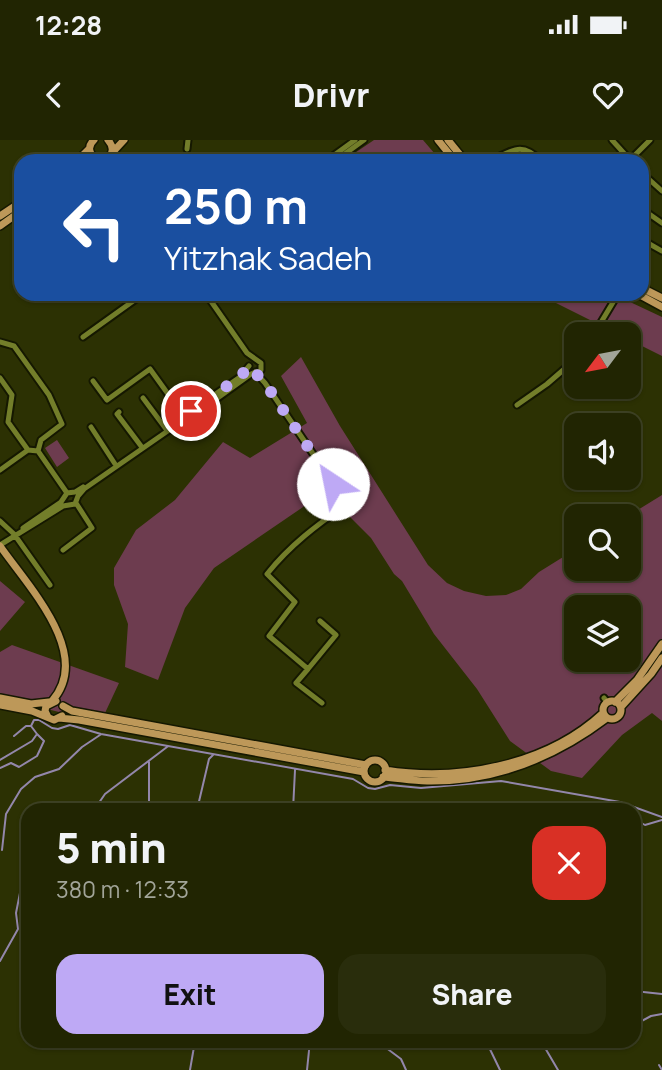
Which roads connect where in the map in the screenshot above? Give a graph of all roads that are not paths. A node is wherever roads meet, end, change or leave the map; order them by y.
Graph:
1 (188, 140) edge
2 (355, 140) edge
3 (364, 140) edge
4 (438, 140) edge
5 (447, 140) edge
6 (612, 140) edge
7 (650, 140) edge
8 (187, 149) dead end
9 (336, 154) edge
10 (345, 154) edge
11 (449, 154) edge
12 (459, 154) edge
13 (507, 154) edge
14 (530, 154) edge
15 (625, 154) edge
16 (636, 154) edge
17 (133, 301) edge
18 (208, 301) edge
19 (209, 301) edge
20 (613, 301) edge
21 (601, 322) edge
22 (83, 337) dead end
23 (0, 342) edge
24 (253, 358) junction
25 (248, 365) junction
26 (564, 369) edge
27 (257, 372) junction
28 (0, 378) edge
29 (93, 381) dead end
30 (144, 398) dead end
31 (517, 405) dead end
32 (119, 412) dead end
33 (181, 412) junction
34 (191, 415) junction
35 (8, 422) junction
36 (179, 422) junction
37 (91, 427) dead end
38 (0, 428) edge
39 (166, 429) junction
40 (141, 446) junction
41 (28, 450) junction
42 (38, 451) junction
43 (116, 464) junction
44 (2, 468) edge
45 (71, 497) junction
46 (0, 521) edge
47 (15, 535) junction
48 (0, 546) edge
49 (63, 550) dead end
50 (50, 585) dead end
51 (320, 621) dead end
52 (662, 645) edge
53 (662, 658) edge
54 (307, 669) junction
55 (61, 686) junction
56 (0, 698) edge
57 (51, 702) junction
58 (612, 702) junction
59 (322, 703) dead end
60 (0, 705) edge
61 (62, 705) junction
62 (605, 716) junction
63 (48, 717) junction
64 (59, 718) junction
65 (365, 769) junction
66 (384, 773) junction

1 - 8 street
2 - 9 street
3 - 10 street
4 - 11 main road
5 - 12 main road
6 - 15 street
7 - 16 street
13 - 14 street
17 - 22 street
18 - 25 street
19 - 24 street
20 - 21 street
23 - 42 street
24 - 25 street
24 - 27 street
25 - 27 street
25 - 34 street
26 - 31 street
27 - 34 street
27 - 54 street
28 - 35 street
29 - 33 street
30 - 39 street
32 - 40 street
33 - 34 street
33 - 36 street
34 - 36 street
35 - 38 street
35 - 41 street
36 - 39 street
36 - 45 street
37 - 43 street
39 - 40 street
40 - 43 street
41 - 42 street
41 - 44 street
42 - 45 street
43 - 45 street
45 - 47 street
45 - 47 street
45 - 49 street
46 - 47 street
47 - 48 street
47 - 50 street
48 - 55 main road
51 - 54 street
52 - 58 main road
53 - 58 main road
54 - 59 street
55 - 57 main road
55 - 61 main road
56 - 57 main road
57 - 61 main road
57 - 63 main road
58 - 62 main road
58 - 62 main road
60 - 63 main road
61 - 64 main road
61 - 65 main road
62 - 66 main road
63 - 64 main road
64 - 65 main road
65 - 66 main road
65 - 66 main road

